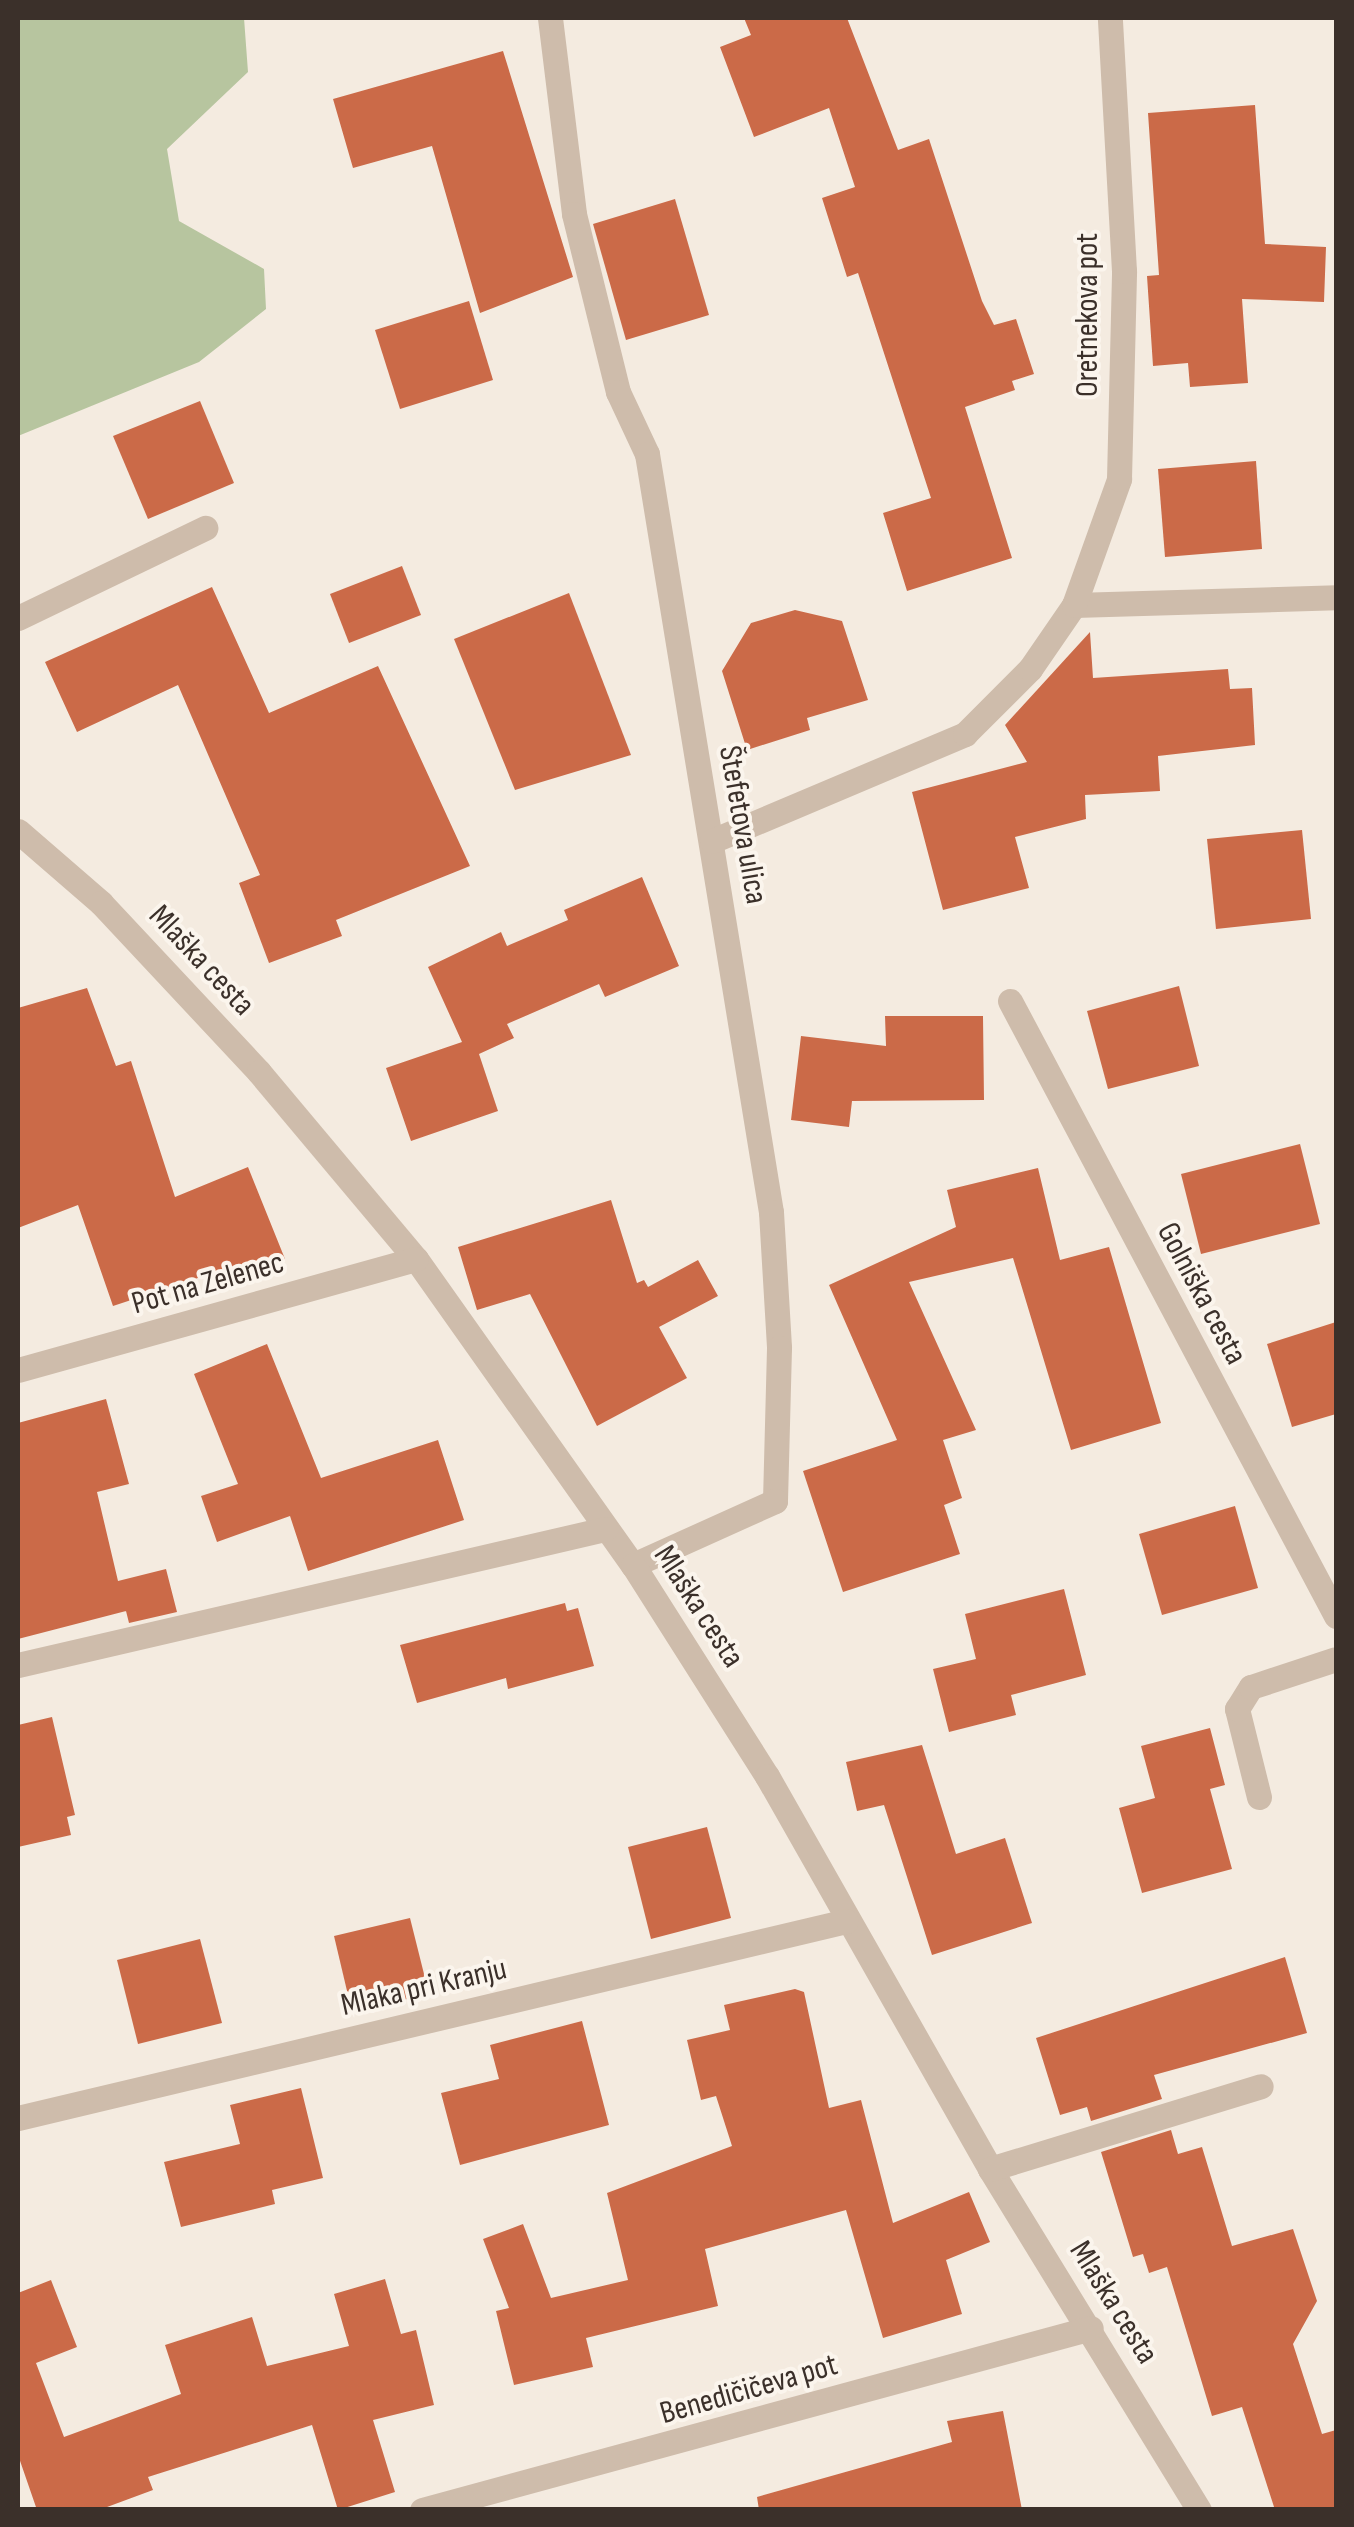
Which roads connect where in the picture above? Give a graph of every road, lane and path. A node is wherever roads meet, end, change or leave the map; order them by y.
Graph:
1 (550, 18) edge
2 (1110, 18) edge
3 (205, 528) dead end
4 (1336, 597) edge
5 (1074, 606) junction
6 (18, 618) edge
7 (18, 831) edge
8 (712, 840) junction
9 (1010, 1001) dead end
10 (416, 1259) junction
11 (18, 1370) edge
12 (605, 1529) junction
13 (633, 1565) junction
14 (1336, 1616) edge
15 (1336, 1659) edge
16 (18, 1664) edge
17 (1258, 1797) dead end
18 (846, 1920) junction
19 (1261, 2086) dead end
20 (18, 2118) edge
21 (990, 2169) junction
22 (1092, 2328) junction
23 (422, 2510) edge
24 (1199, 2510) edge

1 - 8 street, Štefetova ulica
2 - 5 street, Oretnekova pot
3 - 6 street
4 - 5 street
5 - 8 street, Oretnekova pot
7 - 10 street, Mlaška cesta
8 - 13 street, Štefetova ulica
9 - 14 street, Golniška cesta
10 - 11 street, Pot na Zelenec
10 - 12 street, Mlaška cesta
12 - 13 street, Mlaška cesta
12 - 16 street
13 - 18 street, Mlaška cesta
15 - 17 street
18 - 20 street, Mlaka pri Kranju
18 - 21 street, Mlaška cesta
19 - 21 street
21 - 22 street, Mlaška cesta
22 - 23 street, Benedičičeva pot
22 - 24 street, Mlaška cesta

